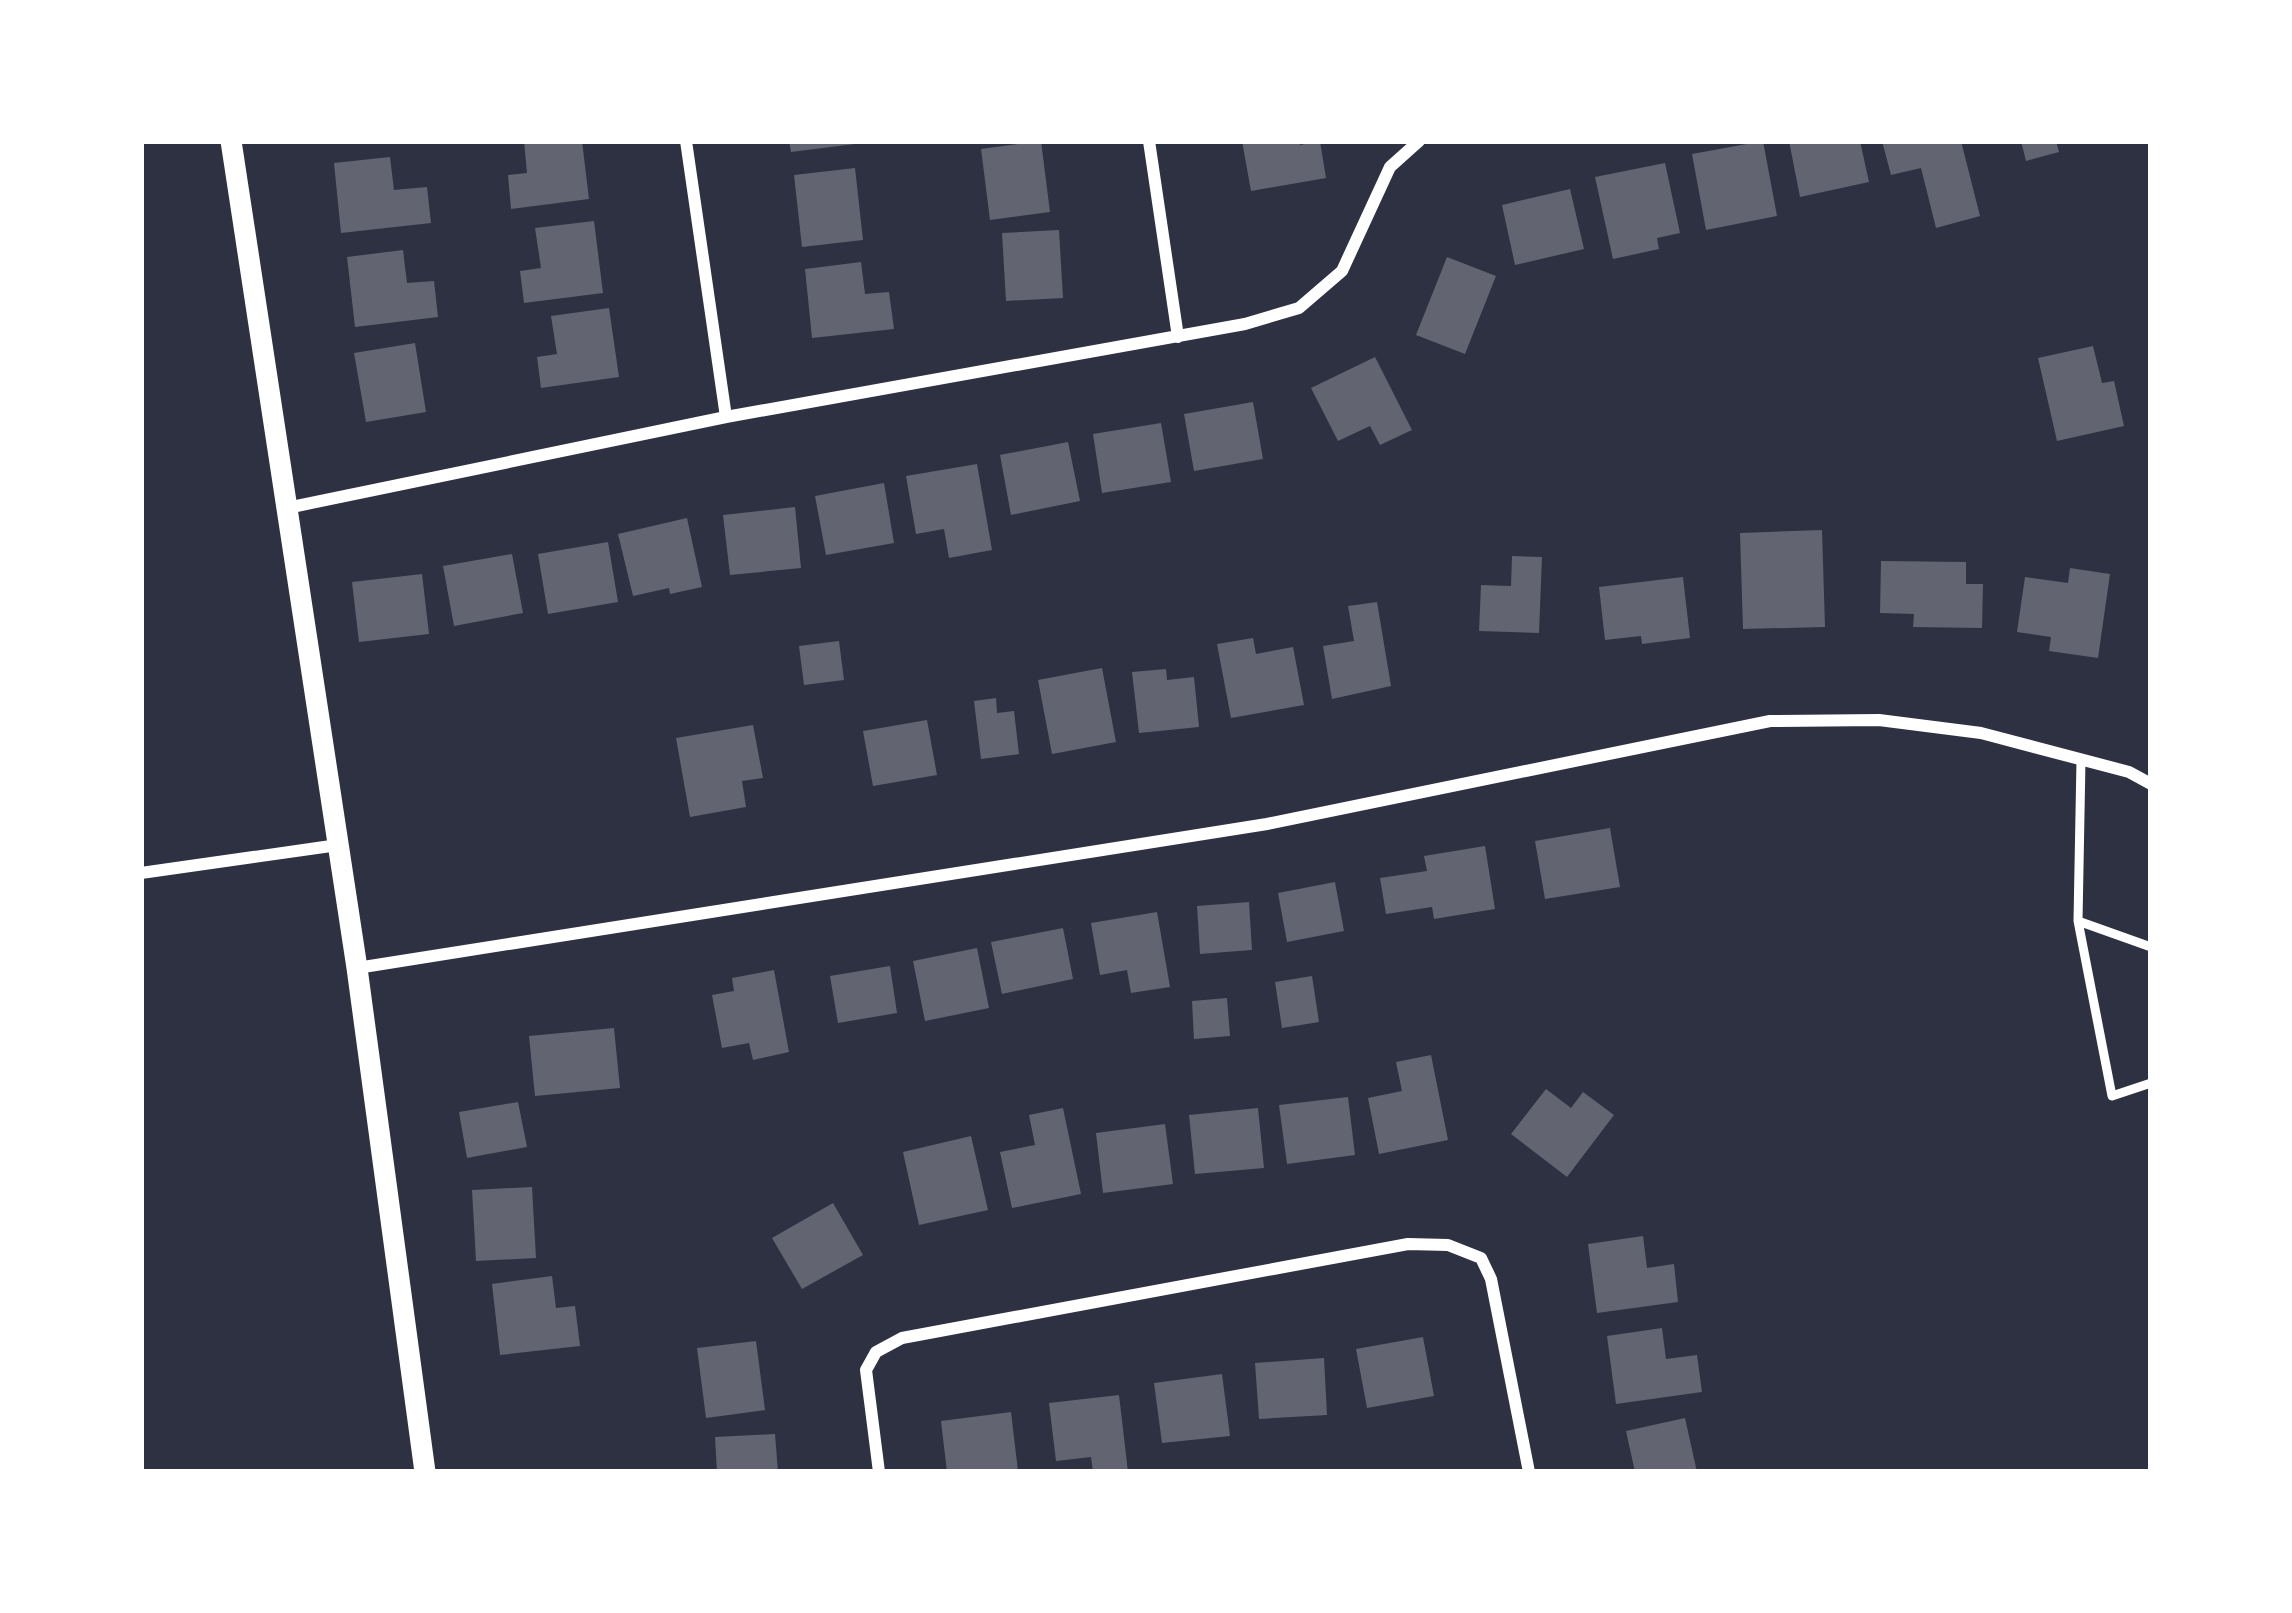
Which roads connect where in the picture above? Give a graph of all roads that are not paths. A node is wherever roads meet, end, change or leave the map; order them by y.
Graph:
1 (231, 141) edge
2 (686, 141) edge
3 (1149, 141) edge
4 (1418, 141) edge
5 (1178, 337) junction
6 (726, 417) junction
7 (287, 508) junction
8 (2081, 760) junction
9 (2151, 784) edge
10 (338, 845) junction
11 (141, 873) edge
12 (2078, 921) junction
13 (2151, 947) edge
14 (357, 968) junction
15 (2151, 1083) edge
16 (425, 1472) edge
17 (879, 1472) edge
18 (1529, 1472) edge

1 - 7 street
2 - 6 street
3 - 5 street
4 - 5 street
5 - 6 street
6 - 7 street
7 - 10 street
8 - 9 street
8 - 12 lane
8 - 14 street
10 - 11 street
10 - 14 street
12 - 13 lane
12 - 15 lane
14 - 16 street
17 - 18 street

